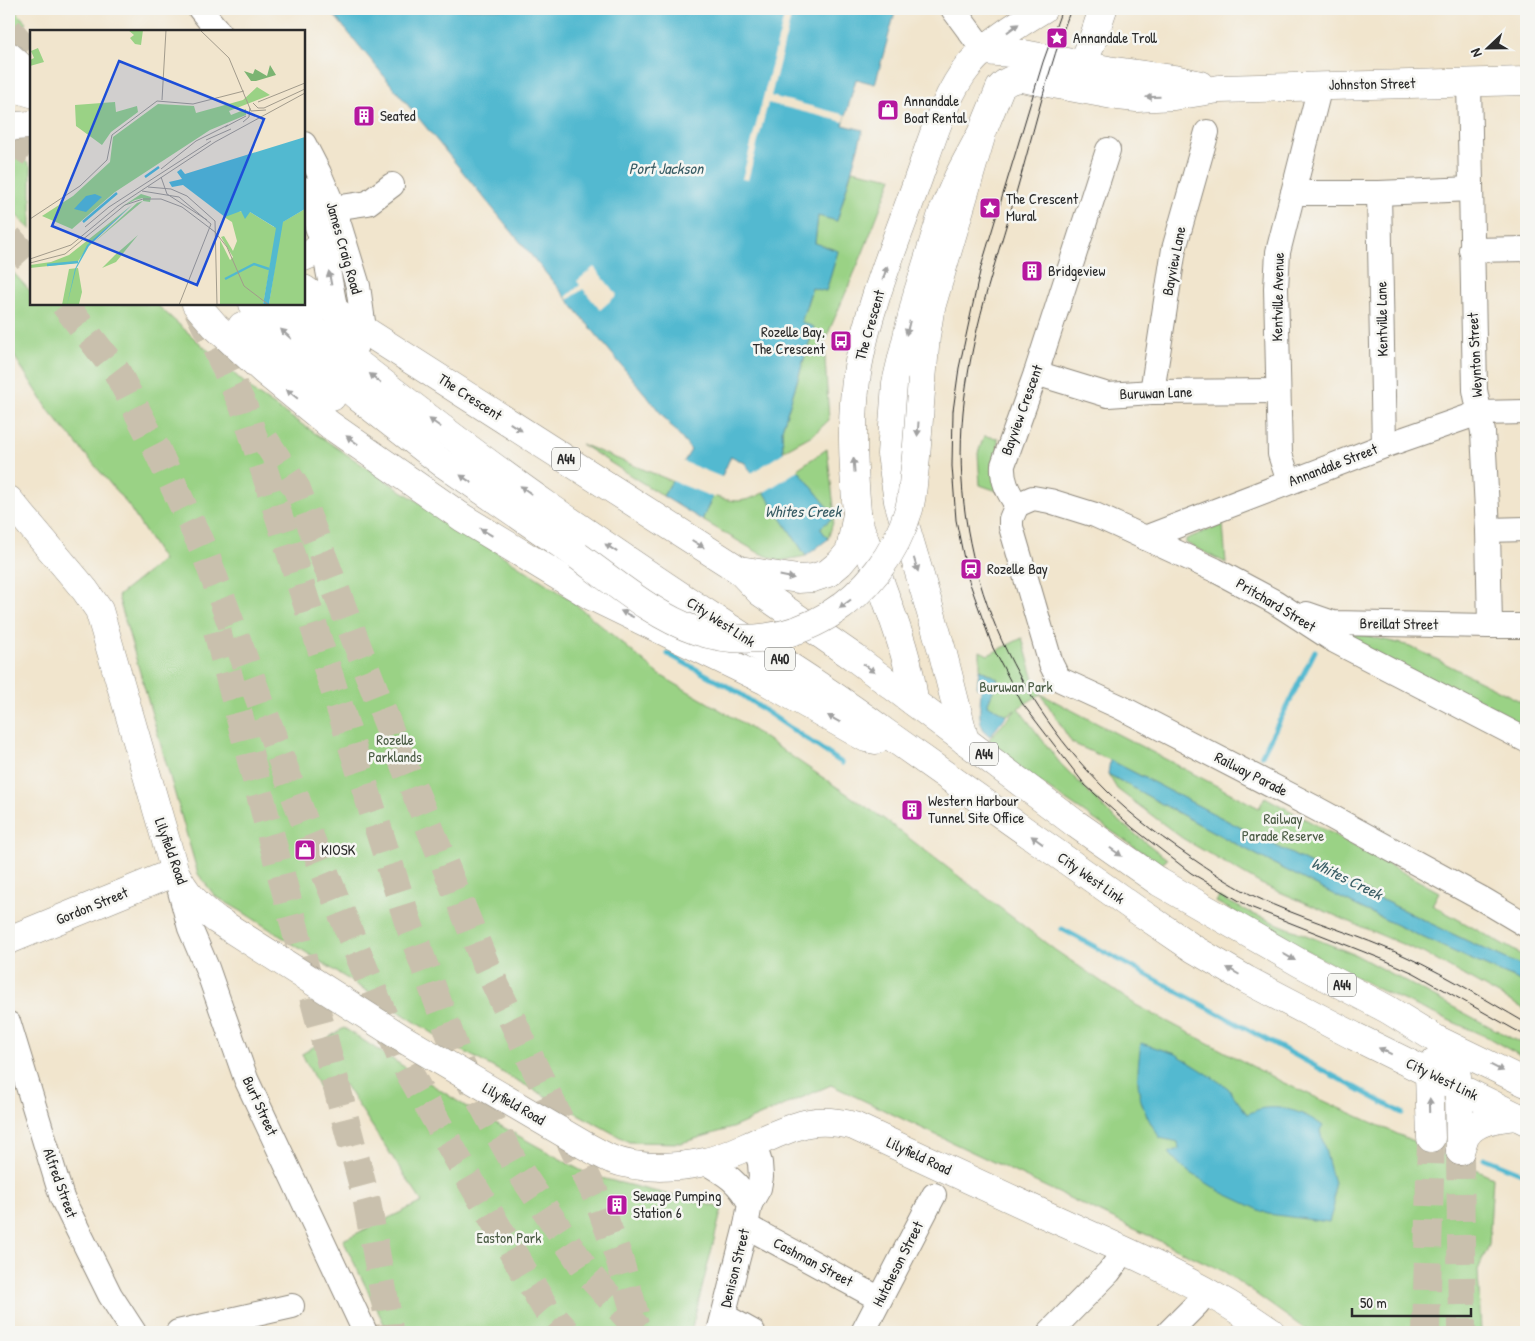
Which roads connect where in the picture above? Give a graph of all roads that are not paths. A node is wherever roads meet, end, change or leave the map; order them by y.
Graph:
1 (184, 9) edge
2 (200, 9) edge
3 (1043, 9) edge
4 (1103, 9) edge
5 (964, 13) edge
6 (200, 30) edge
7 (217, 30) edge
8 (984, 51) junction
9 (9, 56) edge
10 (1081, 65) junction
11 (30, 75) edge
12 (1526, 81) edge
13 (1470, 82) junction
14 (1057, 84) junction
15 (1320, 86) junction
16 (1219, 89) junction
17 (9, 90) edge
18 (30, 93) edge
19 (30, 125) edge
20 (9, 128) edge
21 (983, 130) junction
22 (1207, 132) dead end
23 (305, 146) edge
24 (1108, 150) dead end
25 (392, 185) dead end
26 (1471, 189) junction
27 (1293, 193) junction
28 (1379, 193) junction
29 (305, 196) edge
30 (334, 208) junction
31 (1526, 249) edge
32 (313, 250) edge
33 (1471, 250) junction
34 (305, 290) edge
35 (197, 305) edge
36 (217, 305) edge
37 (254, 305) edge
38 (282, 305) edge
39 (336, 312) junction
40 (364, 329) junction
41 (279, 358) junction
42 (350, 358) junction
43 (319, 364) junction
44 (1036, 373) junction
45 (1278, 391) junction
46 (1152, 392) junction
47 (1526, 412) edge
48 (1480, 413) junction
49 (1384, 446) junction
50 (441, 462) junction
51 (1289, 482) junction
52 (9, 500) edge
53 (1017, 505) junction
54 (857, 514) junction
55 (1526, 529) edge
56 (1488, 530) junction
57 (1146, 538) junction
58 (739, 570) junction
59 (1275, 602) junction
60 (1490, 626) junction
61 (1526, 626) edge
62 (913, 695) junction
63 (1526, 740) edge
64 (965, 741) junction
65 (911, 750) junction
66 (960, 785) junction
67 (175, 872) junction
68 (1526, 925) edge
69 (9, 940) edge
70 (9, 1024) edge
71 (1446, 1056) junction
72 (1526, 1083) edge
73 (1459, 1088) junction
74 (1521, 1118) edge
75 (1431, 1138) tunnel mouth
76 (746, 1147) junction
77 (705, 1162) junction
78 (934, 1195) dead end
79 (747, 1208) junction
80 (1125, 1250) junction
81 (1207, 1291) junction
82 (880, 1299) junction
83 (292, 1306) dead end
84 (721, 1324) edge
85 (134, 1332) edge
86 (178, 1332) edge
87 (365, 1332) edge
88 (753, 1332) edge
89 (863, 1332) edge
90 (1050, 1332) edge
91 (1169, 1332) edge
92 (1271, 1332) edge

1 - 6 street
2 - 7 street
8 -> 3 main road, The Crescent
4 - 10 main road
5 - 8 street
8 - 10 main road, Johnston Street
8 - 14 main road
54 -> 8 main road, The Crescent
9 - 11 main road
10 - 14 main road
10 - 16 main road, Johnston Street
12 - 13 main road, Johnston Street
13 - 15 main road, Johnston Street
13 - 26 street, Weynton Street
16 -> 14 main road, Johnston Street
14 - 21 main road, Johnston Street
15 - 16 main road, Johnston Street
15 - 27 street, Kentville Avenue
17 - 18 main road
19 - 20 main road
21 -> 50 main road, bridge
21 -> 64 main road
22 - 46 street, Bayview Lane
23 - 30 street, James Craig Road
24 - 44 street, Bayview Crescent
25 - 30 street
26 - 28 street
26 - 33 street, Weynton Street
27 - 28 street
27 - 45 street, Kentville Avenue
28 - 49 street, Kentville Lane
29 - 32 street, James Craig Road
30 - 40 street, James Craig Road
31 - 33 street
39 -> 32 street, James Craig Road
33 - 48 street, Weynton Street
34 - 39 main road, The Crescent / A44
65 -> 35 main road
36 - 41 main road
43 -> 37 main road
38 - 42 main road
39 - 40 main road, The Crescent / A44
39 - 42 street, James Craig Road
40 - 42 street
40 -> 58 main road, The Crescent / A44
41 - 43 main road
41 - 50 main road
42 - 43 main road
65 -> 42 main road, City West Link / A40
43 - 50 main road
44 - 46 street, Buruwan Lane
44 - 53 street, Bayview Crescent
45 - 46 street, Buruwan Lane
45 - 51 street, Kentville Avenue
47 - 48 street, Annandale Street
48 - 49 street, Annandale Street
48 - 56 street, Weynton Street
49 - 51 street, Annandale Street
51 - 57 street, Annandale Street
52 - 67 main road, Lilyfield Road
53 - 57 street, Pritchard Street
53 - 68 street, Railway Parade
58 -> 54 main road
54 - 62 main road, The Crescent
55 - 56 street
56 - 60 street, Weynton Street
57 - 59 street, Pritchard Street
58 -> 62 main road, City West Link / A44
59 - 60 street, Breillat Street
59 - 63 street, Pritchard Street
60 - 61 street, Breillat Street
62 - 64 main road, City West Link / A44
62 - 66 main road, The Crescent
64 -> 71 main road, City West Link / A44
65 - 66 main road, City West Link / A44
71 -> 66 main road, City West Link / A44
67 - 69 main road, Gordon Street
67 - 77 main road, Lilyfield Road
67 - 87 street, Burt Street
70 - 85 street, Alfred Street
71 -> 72 main road, City West Link / A44
71 - 73 main road, City West Link / A44
75 -> 71 main road
73 - 74 main road, City West Link / A44
73 - 74 main road
76 - 77 main road, Lilyfield Road
76 - 79 street, Denison Street
76 - 80 main road, Lilyfield Road
77 - 79 street
78 - 82 street, Hutcheson Street
79 - 82 street, Cashman Street
79 - 84 street, Denison Street
80 - 81 main road, Lilyfield Road
80 - 90 street
81 - 91 street
81 - 92 main road, Lilyfield Road
82 - 89 street, Hutcheson Street
83 - 86 street
84 - 88 street

